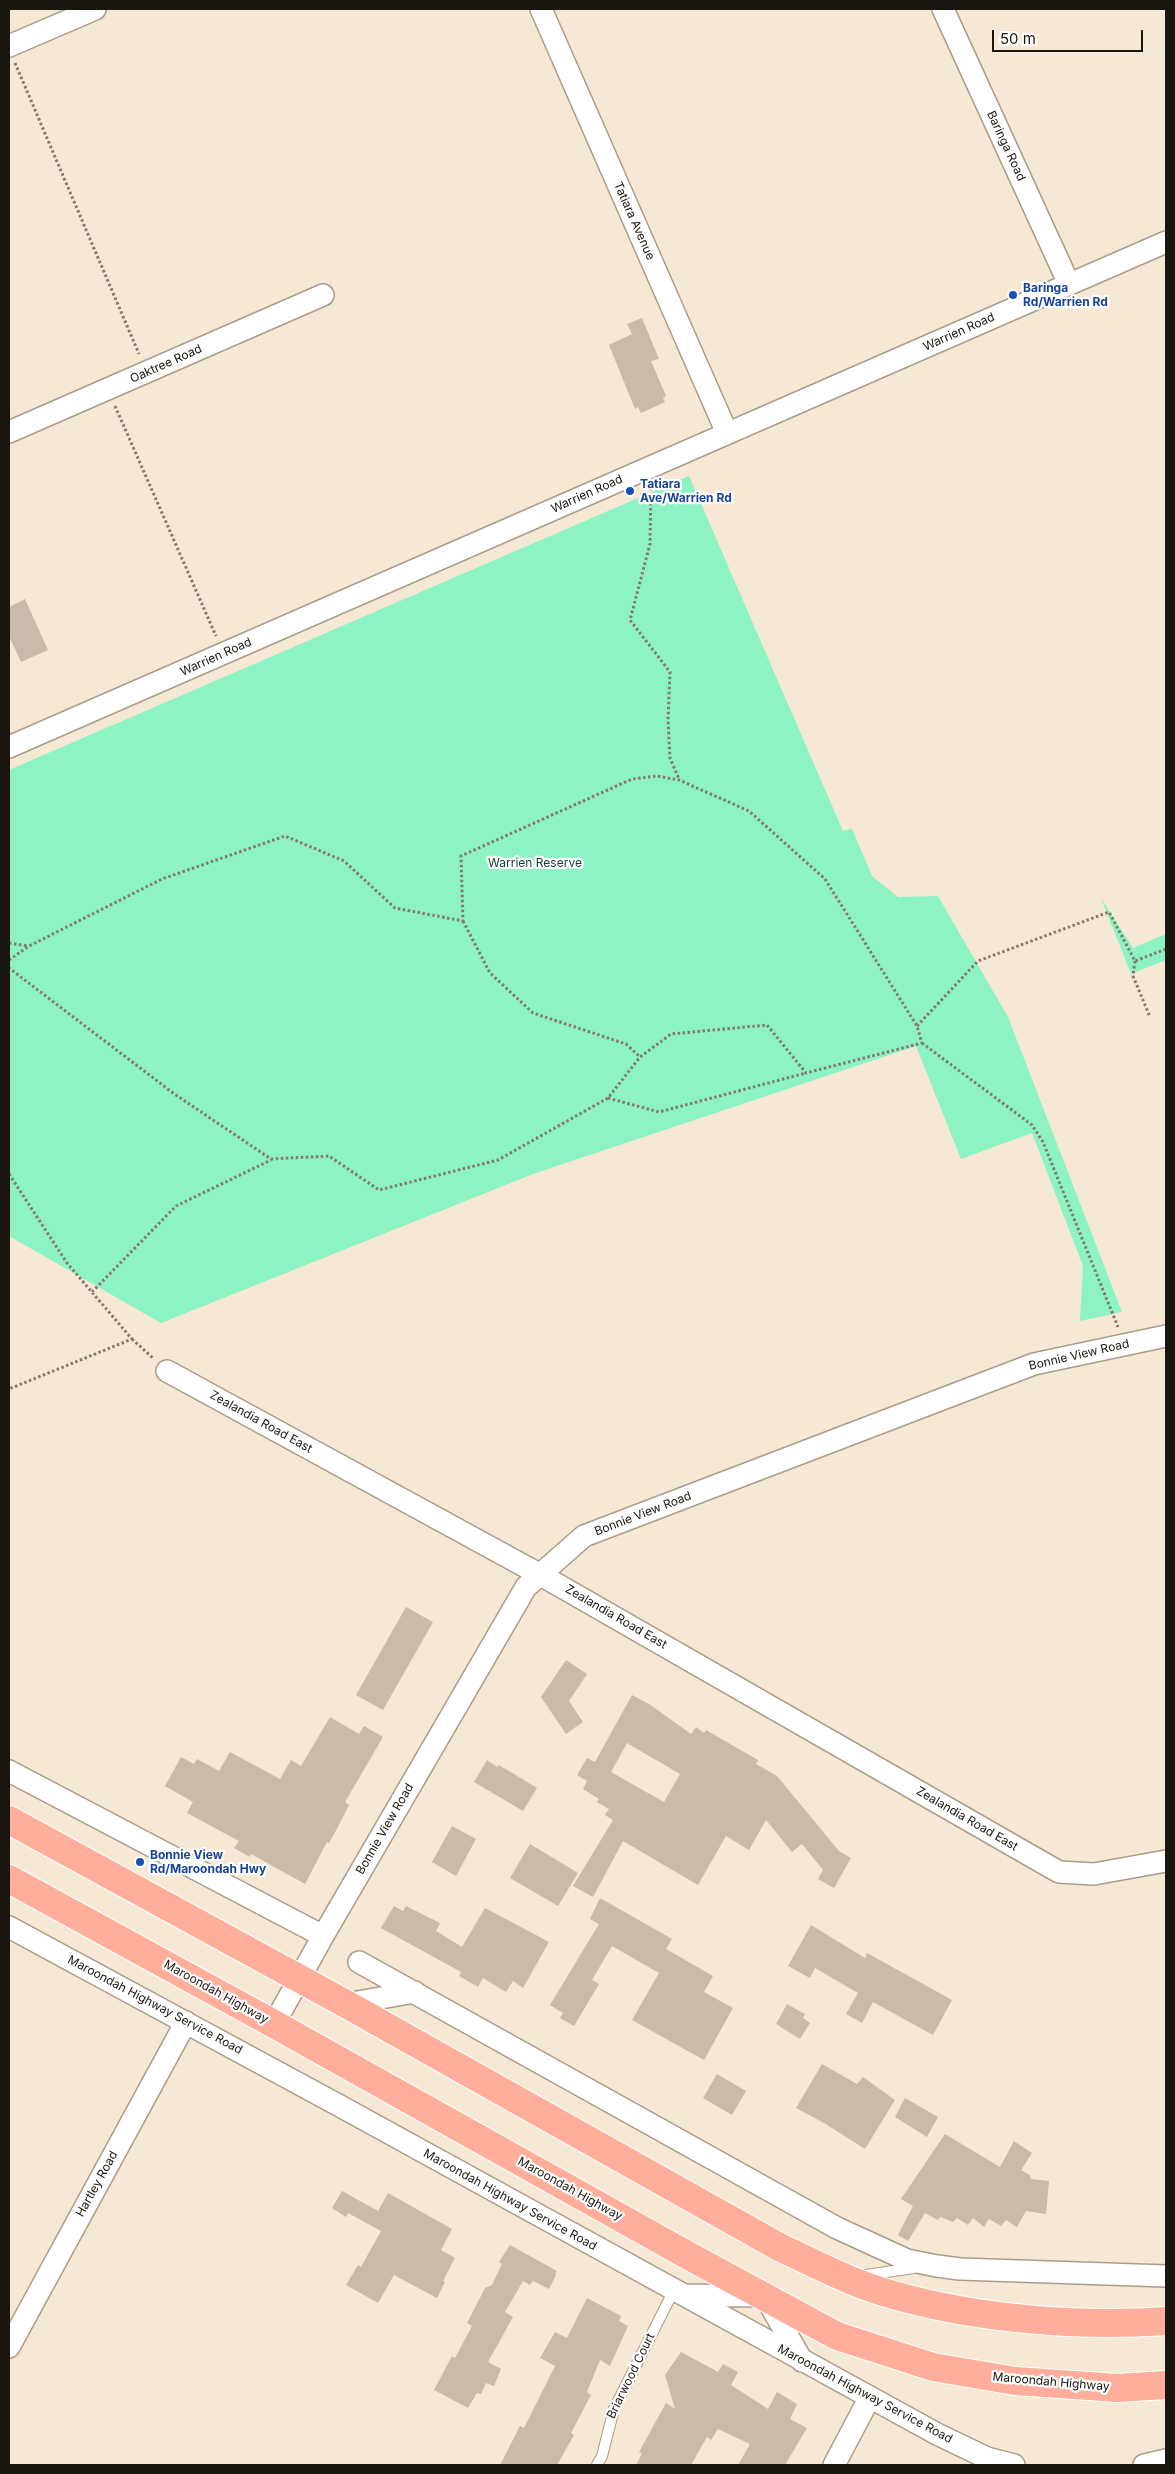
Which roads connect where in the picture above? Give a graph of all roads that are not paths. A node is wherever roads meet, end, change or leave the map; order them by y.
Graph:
1 (95, 9) edge
2 (541, 9) edge
3 (943, 9) edge
4 (11, 52) edge
5 (1166, 242) edge
6 (1069, 284) junction
7 (323, 295) dead end
8 (9, 432) edge
9 (727, 433) junction
10 (9, 747) edge
11 (1166, 1336) edge
12 (168, 1371) road end
13 (539, 1574) junction
14 (9, 1771) edge
15 (9, 1820) edge
16 (1166, 1861) edge
17 (9, 1879) edge
18 (9, 1927) edge
19 (323, 1936) junction
20 (359, 1962) dead end
21 (298, 1980) junction
22 (415, 1992) junction
23 (346, 2004) junction
24 (186, 2022) junction
25 (274, 2024) junction
26 (932, 2265) junction
27 (1166, 2276) edge
28 (848, 2278) junction
29 (678, 2293) junction
30 (764, 2296) junction
31 (1166, 2321) edge
32 (9, 2347) edge
33 (802, 2361) junction
34 (1166, 2385) edge
35 (870, 2397) junction
36 (1166, 2460) edge
37 (597, 2465) edge
38 (834, 2465) edge
39 (1014, 2465) edge
40 (1144, 2465) edge

1 - 4 street
2 - 9 street, Tatiara Avenue
3 - 6 street, Baringa Road
5 - 6 street, Warrien Road
6 - 9 street, Warrien Road
7 - 8 street, Oaktree Road
9 - 10 street, Warrien Road
11 - 13 street, Bonnie View Road
12 - 13 street, Zealandia Road East
13 - 16 street, Zealandia Road East
13 - 19 street, Bonnie View Road
14 - 19 street
15 - 21 highway
17 - 25 highway, Maroondah Highway
18 - 24 street, Maroondah Highway Service Road
19 - 21 street, Bonnie View Road
20 - 22 street
21 - 23 highway
21 - 25 street, Bonnie View Road
22 - 23 street
22 - 26 street
23 - 28 highway
24 - 29 street, Maroondah Highway Service Road
24 - 32 street, Hartley Road
25 - 30 highway, Maroondah Highway
26 - 27 street
26 - 28 lane
28 - 31 highway
29 - 30 street
29 - 33 street, Maroondah Highway Service Road
29 - 37 lane, Briarwood Court
30 - 33 street
30 - 34 highway, Maroondah Highway
33 - 35 street, Maroondah Highway Service Road
35 - 38 street
35 - 39 street, Maroondah Highway Service Road
36 - 40 street

